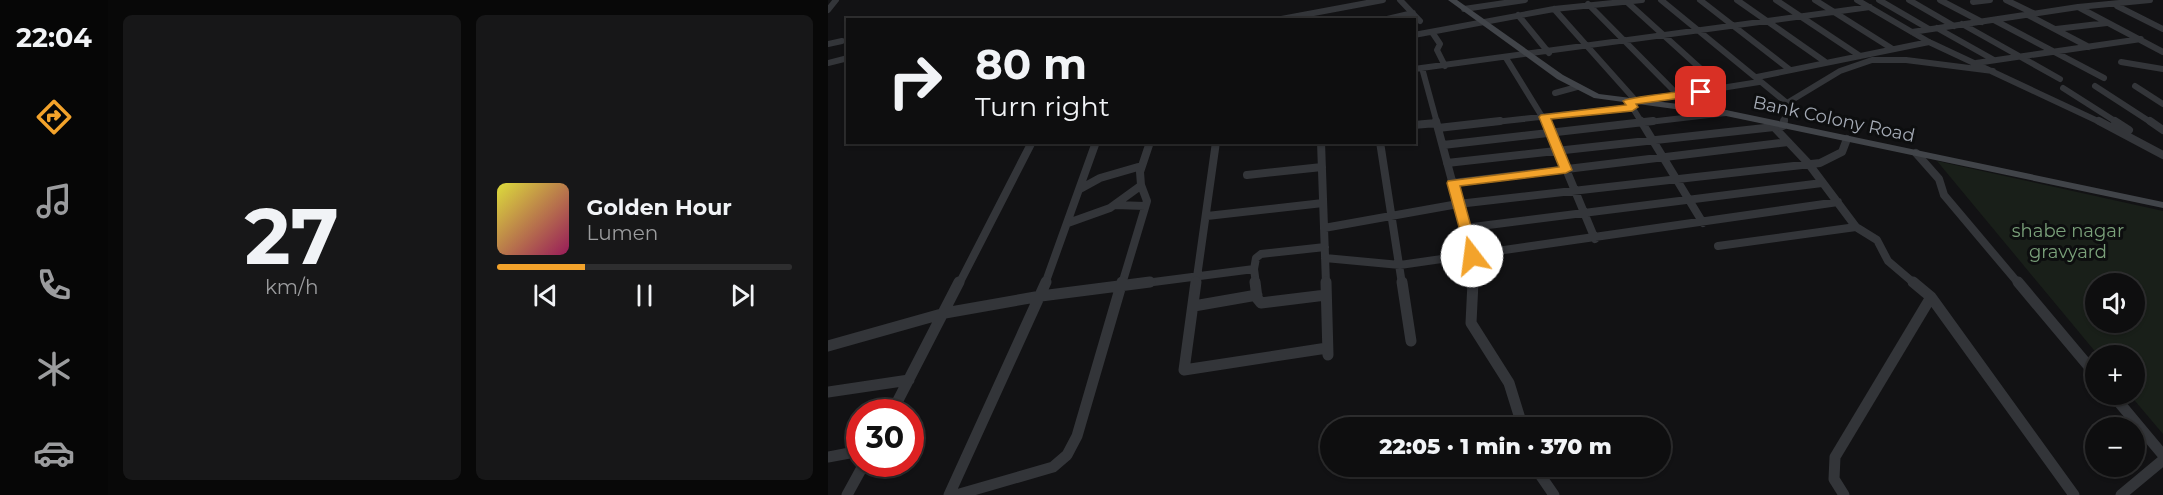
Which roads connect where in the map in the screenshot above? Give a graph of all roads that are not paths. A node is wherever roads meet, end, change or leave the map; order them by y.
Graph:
1 (836, 0) edge
2 (1383, 0) edge
3 (1400, 0) edge
4 (1452, 0) edge
5 (1525, 0) edge
6 (1642, 0) edge
7 (1661, 0) edge
8 (1700, 0) edge
9 (1737, 0) edge
10 (1776, 0) edge
11 (1815, 0) edge
12 (1857, 0) edge
13 (1879, 0) edge
14 (1909, 0) edge
15 (1940, 0) edge
16 (1990, 0) edge
17 (2006, 0) edge
18 (2092, 0) edge
19 (2150, 0) edge
20 (1627, 2) junction
21 (1973, 2) dead end
22 (1587, 3) edge
23 (2116, 5) junction
24 (2105, 6) junction
25 (1869, 7) junction
26 (2078, 7) junction
27 (1464, 9) junction
28 (1554, 9) junction
29 (828, 10) edge
30 (1834, 12) junction
31 (1310, 13) junction
32 (1413, 13) junction
33 (2031, 14) junction
34 (1518, 15) junction
35 (1802, 17) junction
36 (1286, 18) edge
37 (1314, 18) edge
38 (1392, 18) edge
39 (1994, 20) junction
40 (1420, 21) dead end
41 (1982, 21) junction
42 (1485, 22) junction
43 (1768, 22) junction
44 (2109, 23) junction
45 (1962, 24) junction
46 (1954, 26) junction
47 (1734, 27) junction
48 (1937, 28) junction
49 (1929, 29) junction
50 (2056, 29) junction
51 (2163, 29) edge
52 (1432, 32) junction
53 (1698, 32) junction
54 (1912, 32) junction
55 (1416, 35) edge
56 (1663, 37) junction
57 (2141, 39) junction
58 (842, 41) dead end
59 (1625, 42) junction
60 (1929, 42) junction
61 (2163, 42) edge
62 (828, 44) edge
63 (2149, 44) junction
64 (1588, 47) junction
65 (2089, 47) junction
66 (1891, 48) junction
67 (2055, 52) junction
68 (2163, 52) edge
69 (1549, 53) junction
70 (1528, 56) junction
71 (1860, 56) junction
72 (2019, 56) junction
73 (846, 58) edge
74 (1506, 58) junction
75 (1994, 60) junction
76 (1824, 61) junction
77 (2121, 62) dead end
78 (828, 63) edge
79 (1976, 63) junction
80 (1445, 66) junction
81 (1418, 69) edge
82 (1789, 69) junction
83 (2163, 69) edge
84 (1993, 71) junction
85 (2104, 78) dead end
86 (1758, 79) junction
87 (2060, 79) dead end
88 (2095, 86) dead end
89 (2135, 86) dead end
90 (1577, 87) junction
91 (2063, 88) dead end
92 (1723, 89) junction
93 (1555, 93) dead end
94 (1678, 96) junction
95 (1634, 103) junction
96 (1787, 103) junction
97 (2163, 104) edge
98 (1726, 113) junction
99 (1544, 117) junction
100 (1642, 123) junction
101 (1416, 124) edge
102 (1437, 126) junction
103 (1778, 126) junction
104 (2163, 130) edge
105 (1551, 133) junction
106 (1653, 139) junction
107 (1847, 139) junction
108 (1788, 142) junction
109 (1031, 144) edge
110 (1094, 144) edge
111 (1149, 144) edge
112 (1217, 144) edge
113 (1321, 144) edge
114 (1380, 144) edge
115 (1443, 146) junction
116 (1558, 150) junction
117 (2160, 152) edge
118 (1916, 153) junction
119 (1664, 158) junction
120 (1447, 163) junction
121 (1809, 164) junction
122 (1138, 167) junction
123 (1322, 167) junction
124 (1566, 170) junction
125 (1247, 175) dead end
126 (1676, 178) junction
127 (1453, 183) junction
128 (1822, 183) junction
129 (1139, 187) junction
130 (1080, 189) junction
131 (1575, 190) junction
132 (1689, 199) junction
133 (1838, 202) junction
134 (1323, 203) junction
135 (1458, 204) junction
136 (1114, 205) junction
137 (2163, 205) edge
138 (1145, 206) junction
139 (1584, 213) junction
140 (1392, 215) junction
141 (1207, 216) junction
142 (1068, 223) junction
143 (1703, 223) junction
144 (1856, 227) junction
145 (1324, 228) junction
146 (1465, 228) junction
147 (1595, 239) junction
148 (1718, 246) dead end
149 (1325, 247) junction
150 (1472, 256) junction
151 (1325, 258) junction
152 (1455, 259) junction
153 (1400, 265) junction
154 (1254, 269) junction
155 (1196, 277) junction
156 (1121, 286) junction
157 (1257, 295) junction
158 (1326, 295) junction
159 (1041, 296) junction
160 (1931, 297) junction
161 (1194, 306) junction
162 (945, 313) junction
163 (1411, 341) dead end
164 (828, 346) edge
165 (2085, 362) edge
166 (909, 380) junction
167 (828, 392) edge
168 (899, 399) edge
169 (2121, 405) edge
170 (1520, 417) edge
171 (846, 454) edge
172 (2163, 455) edge
173 (828, 457) edge
174 (2163, 460) edge
175 (857, 477) edge
176 (1542, 477) edge
177 (847, 495) edge
178 (949, 495) edge
179 (956, 495) edge
180 (1554, 495) edge
181 (1844, 495) edge
182 (2074, 495) edge
183 (2121, 495) edge

1 - 29 street
2 - 31 street
3 - 32 street
4 - 27 street, Bank Colony Road
5 - 27 street
6 - 20 street
7 - 53 street
8 - 47 street
9 - 43 street
10 - 35 street
11 - 30 street
12 - 25 street
13 - 49 street
14 - 46 street
15 - 41 street
16 - 21 street
17 - 33 street
18 - 24 street
19 - 23 street
20 - 22 street
20 - 56 street
22 - 28 street
22 - 59 street
23 - 24 street
23 - 51 street
24 - 26 street
25 - 30 street
25 - 54 street
26 - 33 street
26 - 44 street
27 - 42 street, Bank Colony Road
28 - 34 street
28 - 64 street
30 - 35 street
30 - 66 street
31 - 36 street
31 - 37 street
32 - 38 street
32 - 40 street
33 - 39 street
33 - 50 street
34 - 42 street
34 - 69 street
35 - 43 street
35 - 71 street
39 - 41 street
39 - 67 street
41 - 45 street
42 - 52 street
42 - 70 street, Bank Colony Road
43 - 47 street
43 - 76 street
44 - 50 street
44 - 57 street
45 - 46 street
45 - 72 street
46 - 48 street
47 - 53 street
47 - 82 street
48 - 49 street
48 - 75 street
49 - 54 street
50 - 65 street
52 - 55 street
52 - 80 street
53 - 56 street
53 - 86 street
54 - 60 street
56 - 59 street
56 - 92 street
57 - 63 street
57 - 65 street
58 - 62 street
59 - 64 street
59 - 94 street
60 - 66 street
60 - 79 street
61 - 63 street
63 - 68 street
64 - 69 street
64 - 95 street
65 - 67 street
66 - 71 street
67 - 72 street
67 - 85 street
69 - 70 street
70 - 74 street
70 - 90 street, Bank Colony Road
71 - 76 street
72 - 75 street
72 - 87 street
73 - 78 street
74 - 80 street
74 - 99 street
75 - 79 street
76 - 82 street
77 - 83 street
79 - 84 street
80 - 81 street
81 - 102 street
82 - 86 street
84 - 96 street
84 - 117 street
86 - 92 street
86 - 96 street
88 - 104 street
89 - 97 street
90 - 93 street
90 - 95 street, Bank Colony Road
91 - 117 street
92 - 94 street
94 - 95 street
95 - 98 street, Bank Colony Road
95 - 99 street
95 - 100 street
96 - 103 street
98 - 100 street
98 - 103 street, Bank Colony Road
99 - 102 street
99 - 105 street
100 - 105 street
100 - 106 street
101 - 102 street
102 - 115 street
103 - 106 street
103 - 107 street, Bank Colony Road
103 - 108 street
105 - 115 street
105 - 116 street
106 - 116 street
106 - 119 street
107 - 118 street, Bank Colony Road
107 - 121 street
108 - 119 street
108 - 121 street
109 - 162 street
110 - 130 street
111 - 122 street
112 - 141 street
113 - 123 street
114 - 140 street
115 - 120 street
116 - 120 street
116 - 124 street
118 - 137 street, Bank Colony Road
118 - 165 street
119 - 124 street
119 - 126 street
120 - 127 street
121 - 126 street
121 - 128 street
122 - 129 street
122 - 130 street
123 - 125 street
123 - 134 street
124 - 127 street
124 - 131 street
126 - 131 street
126 - 132 street
127 - 135 street
128 - 132 street
128 - 133 street
129 - 136 street
129 - 138 street
130 - 142 street
131 - 135 street
131 - 139 street
132 - 139 street
132 - 143 street
133 - 143 street
133 - 144 street
134 - 141 street
134 - 145 street
135 - 140 street
135 - 146 street
136 - 138 street
136 - 142 street
138 - 156 street
139 - 146 street
139 - 147 street
140 - 145 street
140 - 153 street
141 - 155 street
142 - 159 street
143 - 147 street
144 - 148 street
144 - 160 street
145 - 149 street
146 - 150 street
147 - 150 street
149 - 151 street
149 - 154 street
150 - 152 street
151 - 153 street
151 - 158 street
152 - 153 street
152 - 170 street
153 - 163 street
154 - 155 street
154 - 157 street
155 - 156 street
155 - 161 street
156 - 159 street
156 - 179 street
157 - 158 street
157 - 161 street
158 - 161 street
159 - 162 street
159 - 178 street
160 - 181 street
160 - 182 street
162 - 164 street
162 - 166 street
166 - 167 street
166 - 168 street
169 - 172 street
171 - 173 street
174 - 183 street
175 - 177 street
176 - 180 street

